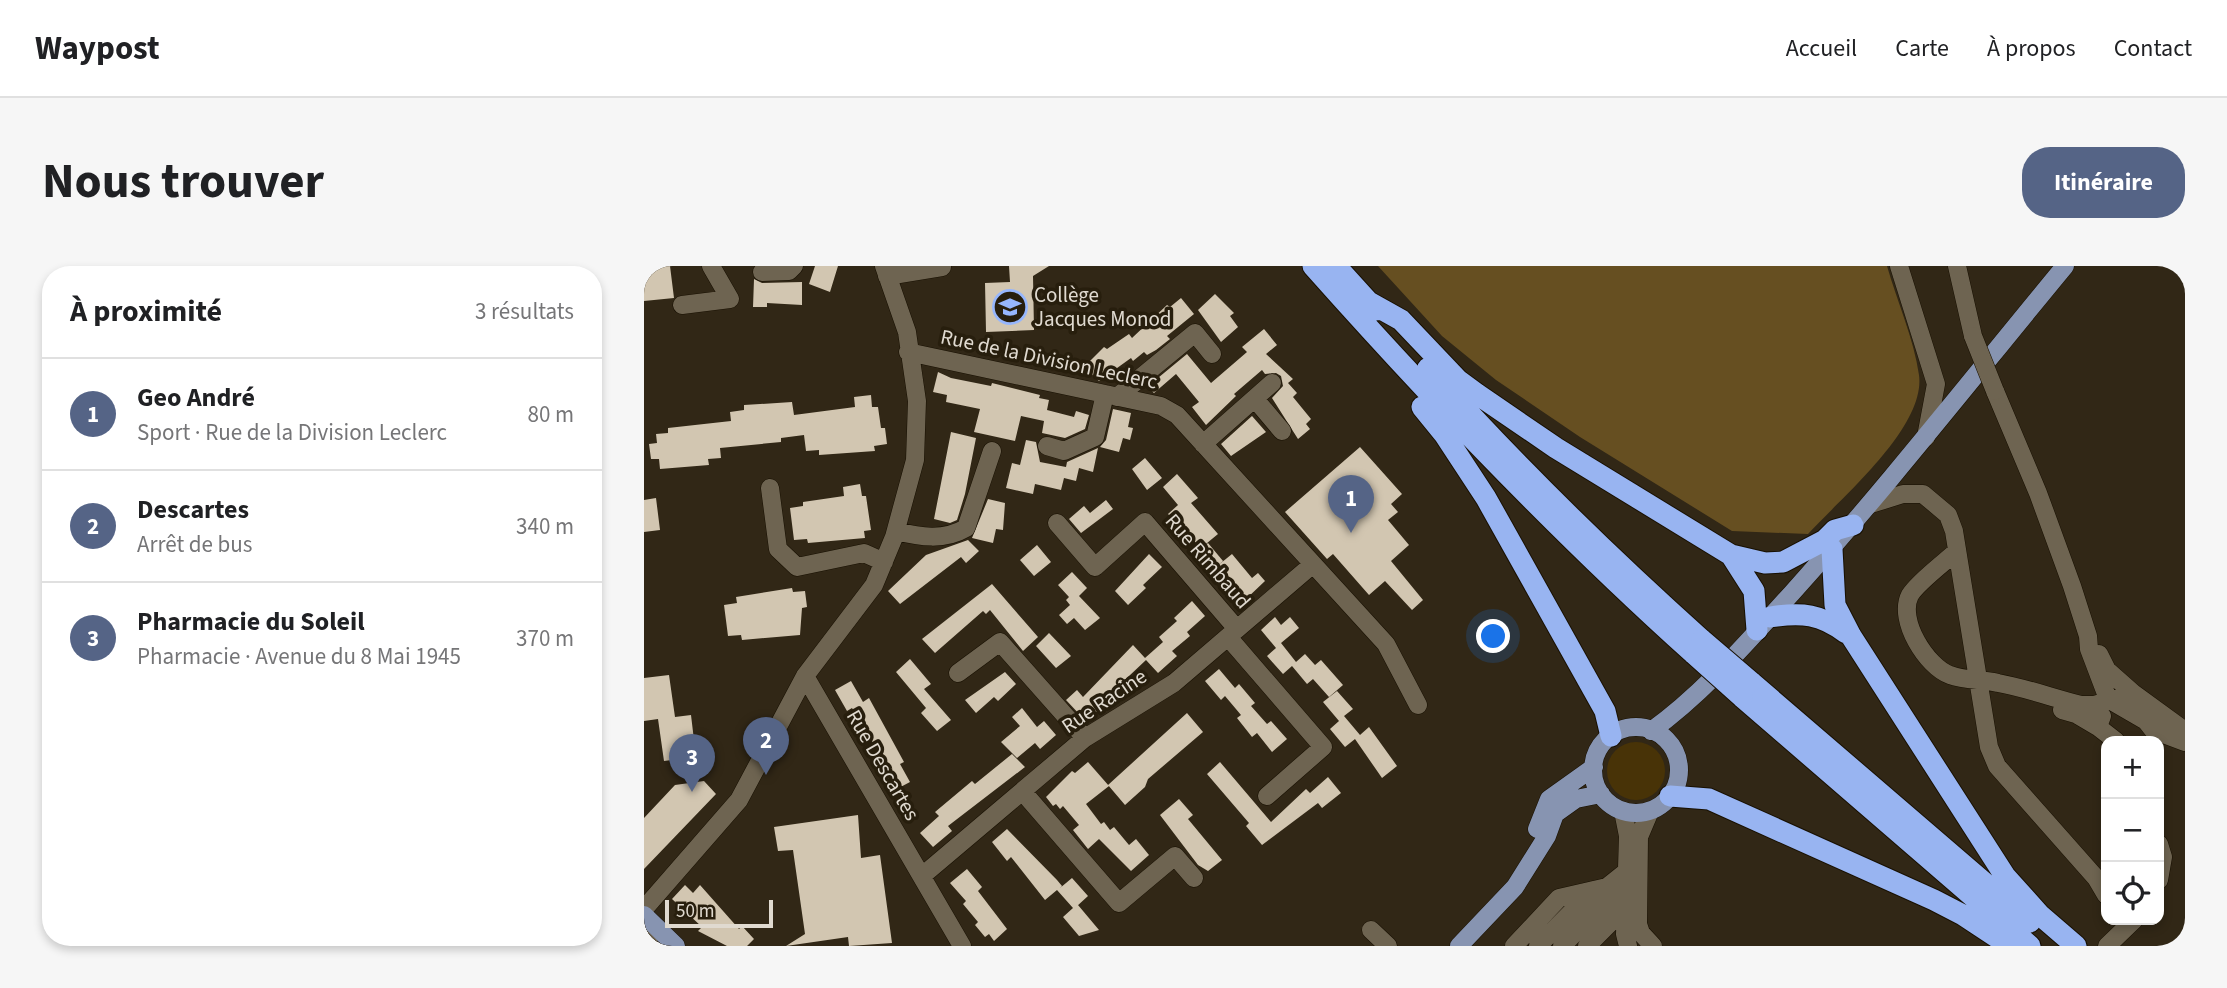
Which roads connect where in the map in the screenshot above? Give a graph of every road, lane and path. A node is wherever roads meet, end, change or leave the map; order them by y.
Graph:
1 (711, 266) edge
2 (794, 266) edge
3 (1312, 266) edge
4 (1336, 266) edge
5 (1899, 266) edge
6 (1957, 266) edge
7 (2065, 266) edge
8 (943, 267) edge
9 (882, 269) edge
10 (762, 272) dead end
11 (682, 305) dead end
12 (1361, 306) junction
13 (908, 352) junction
14 (1212, 354) dead end
15 (1272, 383) dead end
16 (1111, 395) junction
17 (1255, 399) junction
18 (1282, 431) dead end
19 (1925, 440) junction
20 (1203, 444) junction
21 (1046, 446) dead end
22 (992, 451) dead end
23 (770, 488) dead end
24 (1871, 504) junction
25 (1057, 523) dead end
26 (1853, 525) junction
27 (896, 531) junction
28 (1832, 548) junction
29 (1957, 551) junction
30 (1731, 555) junction
31 (884, 562) junction
32 (1312, 565) junction
33 (1764, 623) junction
34 (1232, 633) junction
35 (1851, 636) junction
36 (2088, 636) junction
37 (958, 673) dead end
38 (805, 677) junction
39 (1976, 681) junction
40 (1746, 689) junction
41 (2133, 693) junction
42 (2108, 699) junction
43 (1418, 705) dead end
44 (1684, 707) junction
45 (2155, 708) junction
46 (2098, 727) junction
47 (1651, 731) junction
48 (2185, 731) edge
49 (1611, 736) junction
50 (2110, 736) edge
51 (2149, 736) edge
52 (1085, 738) junction
53 (2164, 738) edge
54 (2185, 742) edge
55 (1671, 745) junction
56 (1594, 767) junction
57 (1023, 792) junction
58 (1601, 794) junction
59 (1267, 796) dead end
60 (1670, 796) junction
61 (1623, 811) junction
62 (1650, 811) junction
63 (1534, 857) junction
64 (922, 876) junction
65 (1194, 878) dead end
66 (2101, 886) edge
67 (1631, 888) junction
68 (1600, 889) junction
69 (1575, 895) junction
70 (646, 904) edge
71 (2124, 925) edge
72 (657, 928) junction
73 (1371, 930) dead end
74 (644, 942) edge
75 (2068, 944) edge
76 (676, 946) edge
77 (962, 946) edge
78 (1388, 946) edge
79 (1459, 946) edge
80 (1514, 946) edge
81 (1524, 946) edge
82 (1538, 946) edge
83 (1550, 946) edge
84 (1562, 946) edge
85 (1574, 946) edge
86 (1587, 946) edge
87 (1598, 946) edge
88 (1628, 946) edge
89 (1653, 946) edge
90 (2010, 946) edge
91 (2029, 946) edge
92 (2107, 946) edge

1 - 11 street
2 - 10 street
3 - 12 highway
4 - 12 highway
5 - 19 street
6 - 36 street, bridge
7 - 19 main road
8 - 9 street
9 - 13 street
12 - 30 highway
12 - 40 highway, bridge
12 - 49 highway
13 - 16 street, Rue de la Division Leclerc
13 - 27 street
14 - 16 street
15 - 17 street
16 - 20 street, Rue de la Division Leclerc
16 - 21 street
17 - 18 street
17 - 20 street
19 - 24 main road
20 - 32 street, Rue de la Division Leclerc
22 - 27 street
23 - 31 street
24 - 26 main road
24 - 29 street
25 - 34 street, Rue Rimbaud
26 - 28 main road
26 - 30 highway
27 - 31 street
28 - 33 main road
28 - 35 highway
29 - 39 street
29 - 39 street
30 - 33 highway
31 - 38 street
32 - 34 street, Rue Racine
32 - 43 street, Rue de la Division Leclerc
33 - 35 highway
33 - 44 main road
34 - 52 street, Rue Racine
34 - 59 street
35 - 75 highway
36 - 41 street
36 - 42 street
37 - 52 street
38 - 64 street, Rue Descartes
38 - 70 street
39 - 42 street
39 - 46 street
39 - 66 street
40 - 75 highway
40 - 91 highway
41 - 42 street
41 - 45 street
42 - 46 street
42 - 51 street
44 - 47 main road
44 - 55 main road
45 - 48 street
45 - 51 street
46 - 50 street
47 - 49 main road
47 - 55 main road
49 - 56 main road
52 - 57 street, Rue Racine
53 - 54 street
55 - 60 main road
56 - 58 main road
56 - 63 main road
57 - 64 street, Rue Racine
57 - 65 street
58 - 61 main road
58 - 63 main road
60 - 62 main road
60 - 90 highway
61 - 62 main road
61 - 67 street
62 - 67 street
63 - 79 main road
64 - 77 street, Rue Descartes
67 - 68 street
67 - 84 street
67 - 85 street
67 - 86 street
67 - 87 street
67 - 88 street
67 - 89 street
68 - 69 street
68 - 82 street
68 - 83 street
69 - 80 street
69 - 81 street
70 - 72 main road
71 - 92 street
72 - 74 street
72 - 76 main road
73 - 78 street

